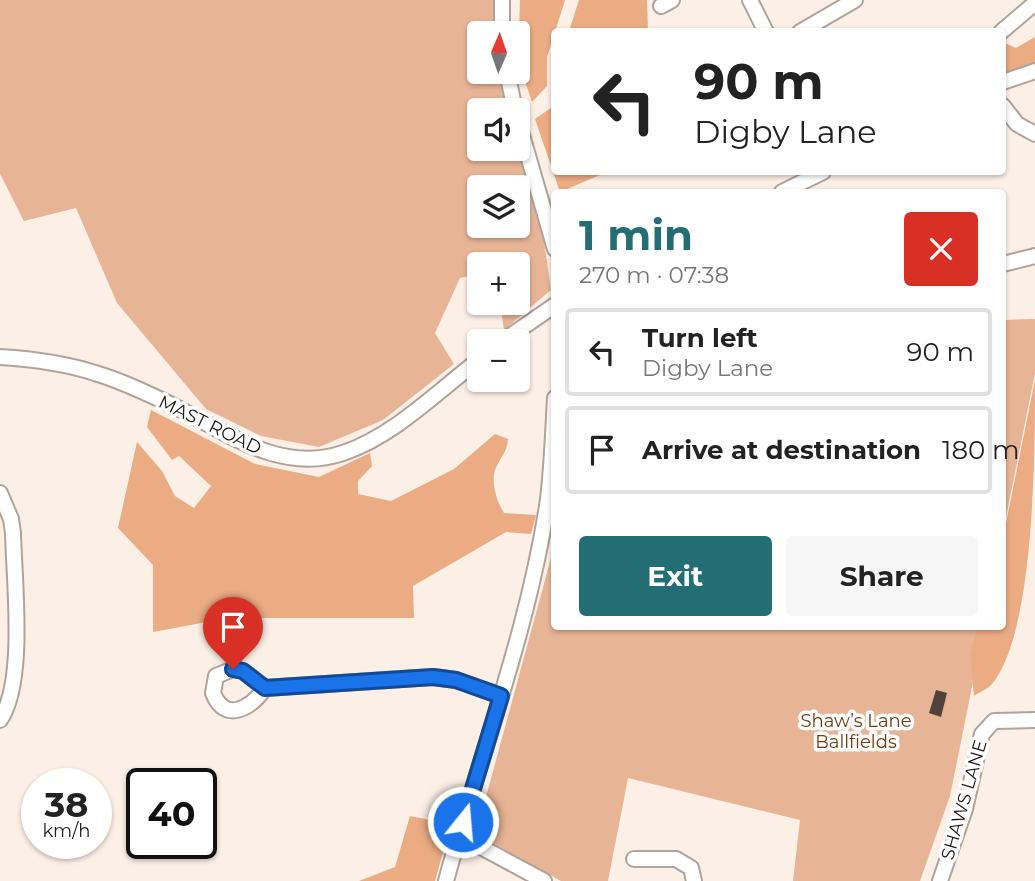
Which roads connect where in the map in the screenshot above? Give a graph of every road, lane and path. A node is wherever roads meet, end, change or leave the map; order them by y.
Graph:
1 (502, 0) edge
2 (750, 0) edge
3 (855, 0) edge
4 (1035, 3) edge
5 (502, 21) edge
6 (764, 28) edge
7 (807, 28) edge
8 (1006, 28) edge
9 (1035, 71) edge
10 (1006, 81) edge
11 (1006, 110) edge
12 (1035, 134) edge
13 (530, 161) edge
14 (817, 175) edge
15 (788, 189) edge
16 (551, 235) edge
17 (1035, 256) edge
18 (1006, 263) edge
19 (551, 309) edge
20 (521, 329) edge
21 (0, 357) edge
22 (467, 369) edge
23 (551, 460) edge
24 (0, 493) edge
25 (265, 688) dead end
26 (501, 696) junction
27 (0, 720) edge
28 (1035, 720) edge
29 (458, 838) junction
30 (634, 859) dead end
31 (446, 881) edge
32 (544, 881) edge
33 (694, 881) edge
34 (940, 881) edge

1 - 5 street
2 - 6 street
3 - 7 street
4 - 8 street
9 - 10 street
11 - 12 street
13 - 16 street
14 - 15 street
17 - 18 street
19 - 20 street
21 - 22 street, MAST ROAD
23 - 26 street
24 - 27 street
25 - 26 street
26 - 29 street
28 - 34 street, SHAWS LANE
29 - 31 street
29 - 32 street
30 - 33 street

